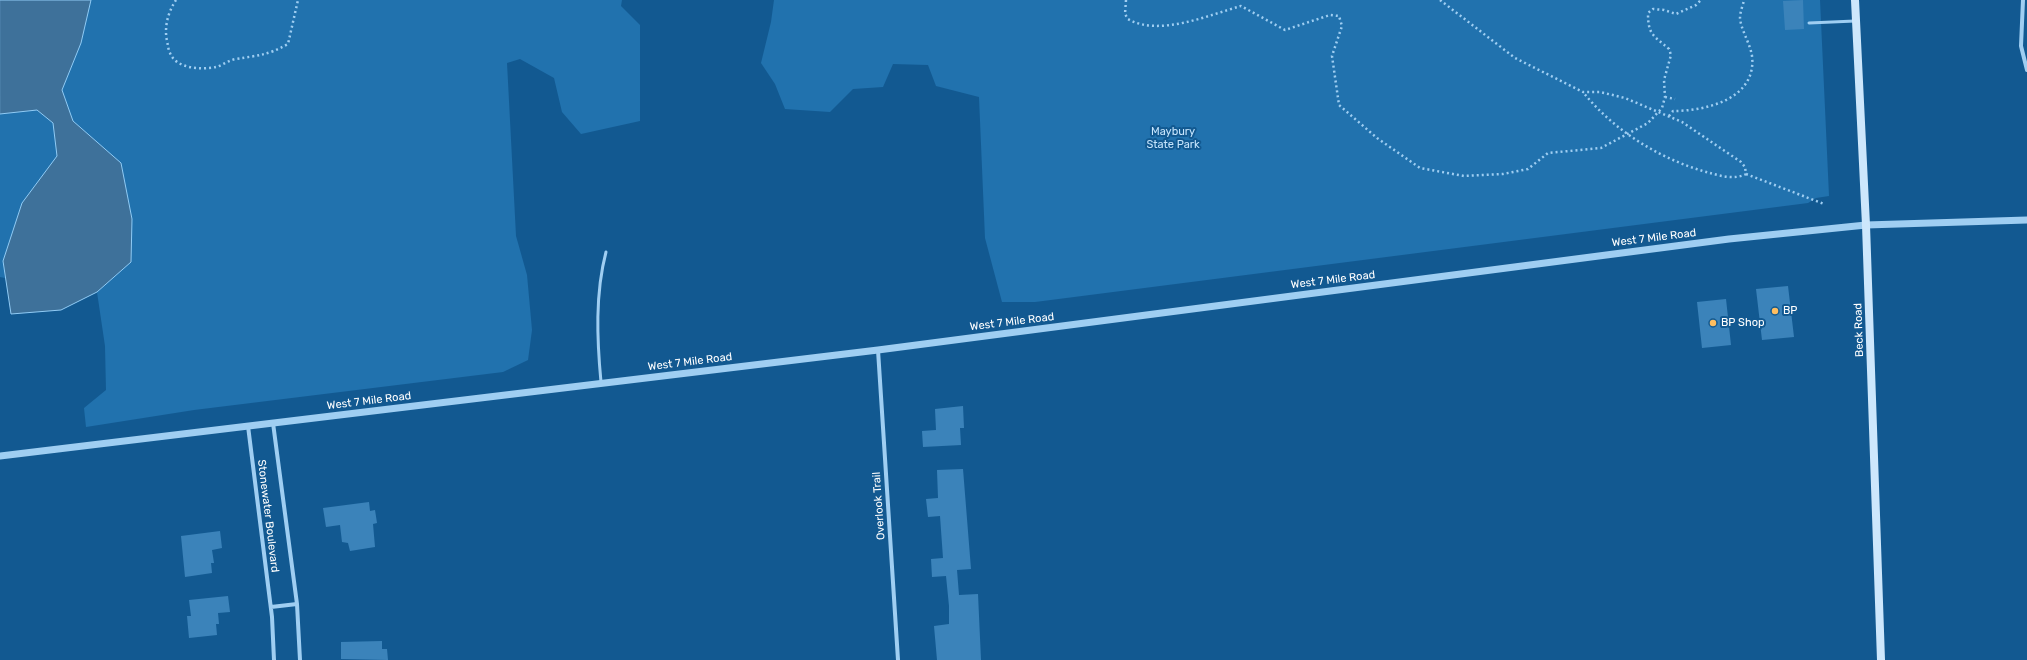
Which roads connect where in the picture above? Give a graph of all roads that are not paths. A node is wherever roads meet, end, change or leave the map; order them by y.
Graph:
1 (1855, 0) edge
2 (2024, 0) edge
3 (1856, 21) junction
4 (1809, 23) dead end
5 (2027, 70) edge
6 (2027, 220) edge
7 (1866, 225) junction
8 (606, 252) dead end
9 (878, 350) junction
10 (601, 384) junction
11 (273, 423) junction
12 (248, 426) junction
13 (0, 456) edge
14 (297, 604) junction
15 (271, 607) junction
16 (274, 660) edge
17 (300, 660) edge
18 (898, 660) edge
19 (1882, 660) edge

1 - 3 main road, Beck Road
2 - 5 street
3 - 4 lane
3 - 7 main road, Beck Road
6 - 7 street, West 7 Mile Road
7 - 9 street, West 7 Mile Road
7 - 19 main road, Beck Road
8 - 10 lane
9 - 10 street, West 7 Mile Road
9 - 18 street, Overlook Trail
10 - 11 street, West 7 Mile Road
11 - 12 street, West 7 Mile Road
11 - 14 street, Stonewater Boulevard
12 - 13 street, West 7 Mile Road
12 - 15 street, Stonewater Boulevard
14 - 15 street
14 - 17 street, Stonewater Boulevard
15 - 16 street, Stonewater Boulevard

